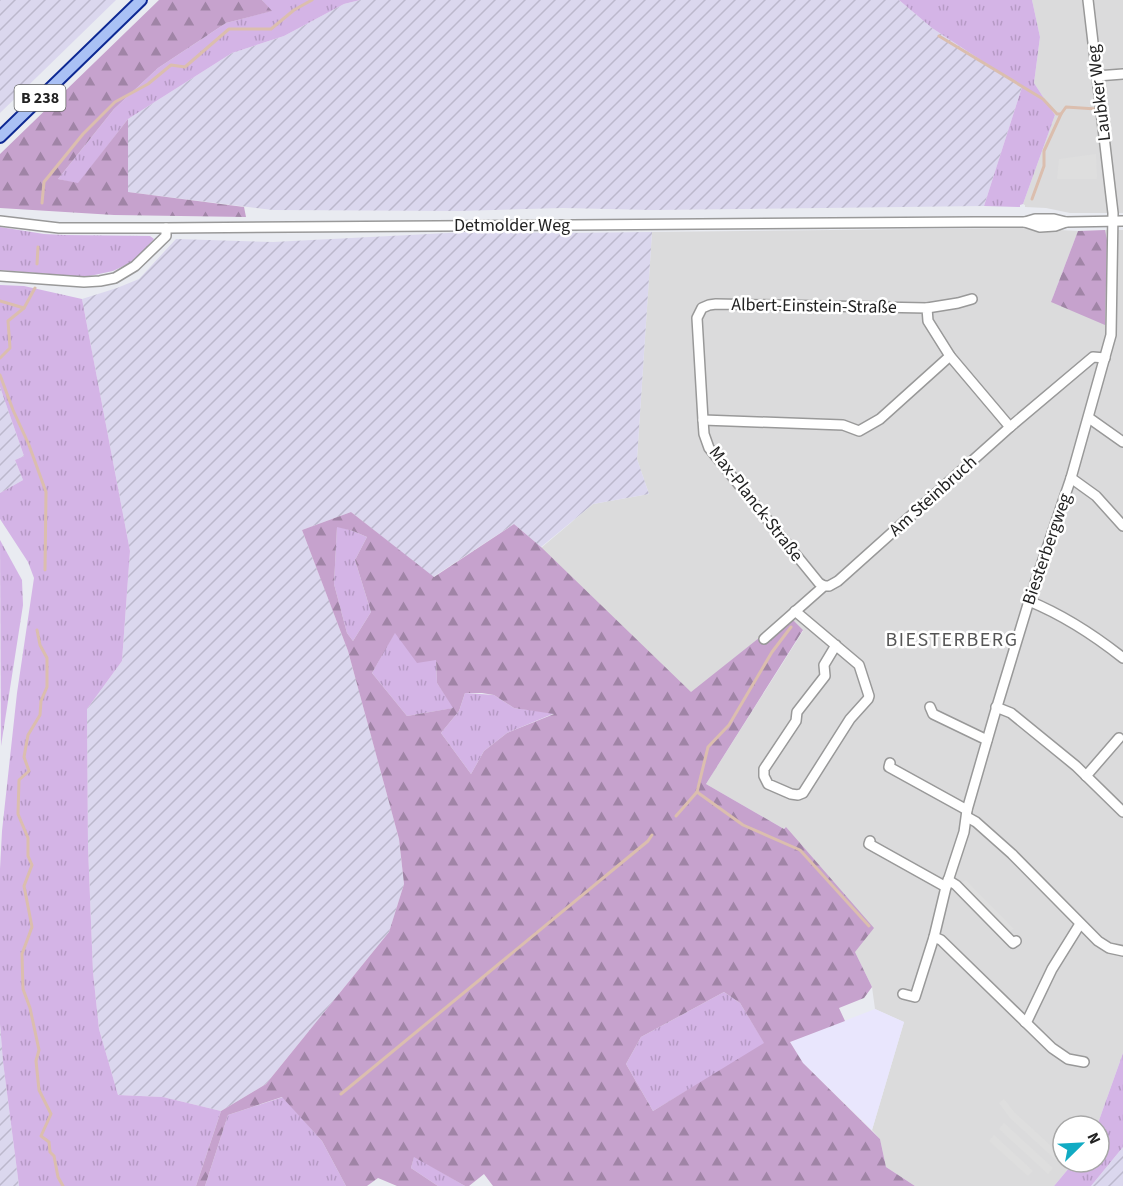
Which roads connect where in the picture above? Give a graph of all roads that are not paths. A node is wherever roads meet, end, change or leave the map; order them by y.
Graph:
1 (141, 0) edge
2 (1088, 0) edge
3 (1123, 74) edge
4 (1097, 76) junction
5 (0, 137) edge
6 (0, 221) edge
7 (1118, 221) edge
8 (166, 228) junction
9 (0, 276) edge
10 (972, 299) dead end
11 (702, 308) joint
12 (927, 308) junction
13 (950, 356) junction
14 (1105, 358) junction
15 (1089, 418) junction
16 (703, 420) junction
17 (1010, 427) junction
18 (1123, 442) edge
19 (1071, 478) junction
20 (1123, 526) edge
21 (824, 586) junction
22 (1029, 601) junction
23 (795, 611) junction
24 (764, 639) dead end
25 (836, 645) junction
26 (1123, 658) edge
27 (930, 707) dead end
28 (996, 707) junction
29 (1119, 738) dead end
30 (987, 740) junction
31 (890, 763) dead end
32 (1086, 776) junction
33 (1123, 812) edge
34 (967, 813) junction
35 (870, 841) dead end
36 (947, 884) junction
37 (1080, 924) junction
38 (934, 937) junction
39 (1016, 941) dead end
40 (1123, 951) edge
41 (903, 994) dead end
42 (1025, 1022) junction
43 (1084, 1062) dead end

1 - 5 main road, B 238
2 - 4 street, Laubker Weg
3 - 4 street
4 - 7 street, Laubker Weg
6 - 8 street, Detmolder Weg
7 - 8 street, Detmolder Weg
7 - 14 street, Biesterbergweg
8 - 9 street
10 - 12 street, Albert-Einstein-Straße
11 - 12 street, Albert-Einstein-Straße
11 - 16 street, Max-Planck-Straße
12 - 13 street
13 - 16 street
13 - 17 street
14 - 15 street, Biesterbergweg
14 - 17 street, Am Steinbruch
15 - 18 street
15 - 19 street, Biesterbergweg
16 - 21 street, Max-Planck-Straße
17 - 21 street, Am Steinbruch
19 - 20 street
19 - 22 street, Biesterbergweg
21 - 23 street, Am Steinbruch
22 - 26 street
22 - 28 street, Biesterbergweg
23 - 24 street, Am Steinbruch
23 - 25 street
25 - 25 street
27 - 30 street
28 - 30 street, Biesterbergweg
28 - 32 street
29 - 32 street
30 - 34 street, Biesterbergweg
31 - 34 street
32 - 33 street
34 - 36 street, Biesterbergweg
34 - 37 street
35 - 36 street
36 - 38 street, Biesterbergweg
36 - 39 street
37 - 40 street
37 - 42 street
38 - 41 street, Biesterbergweg
38 - 42 street
42 - 43 street

